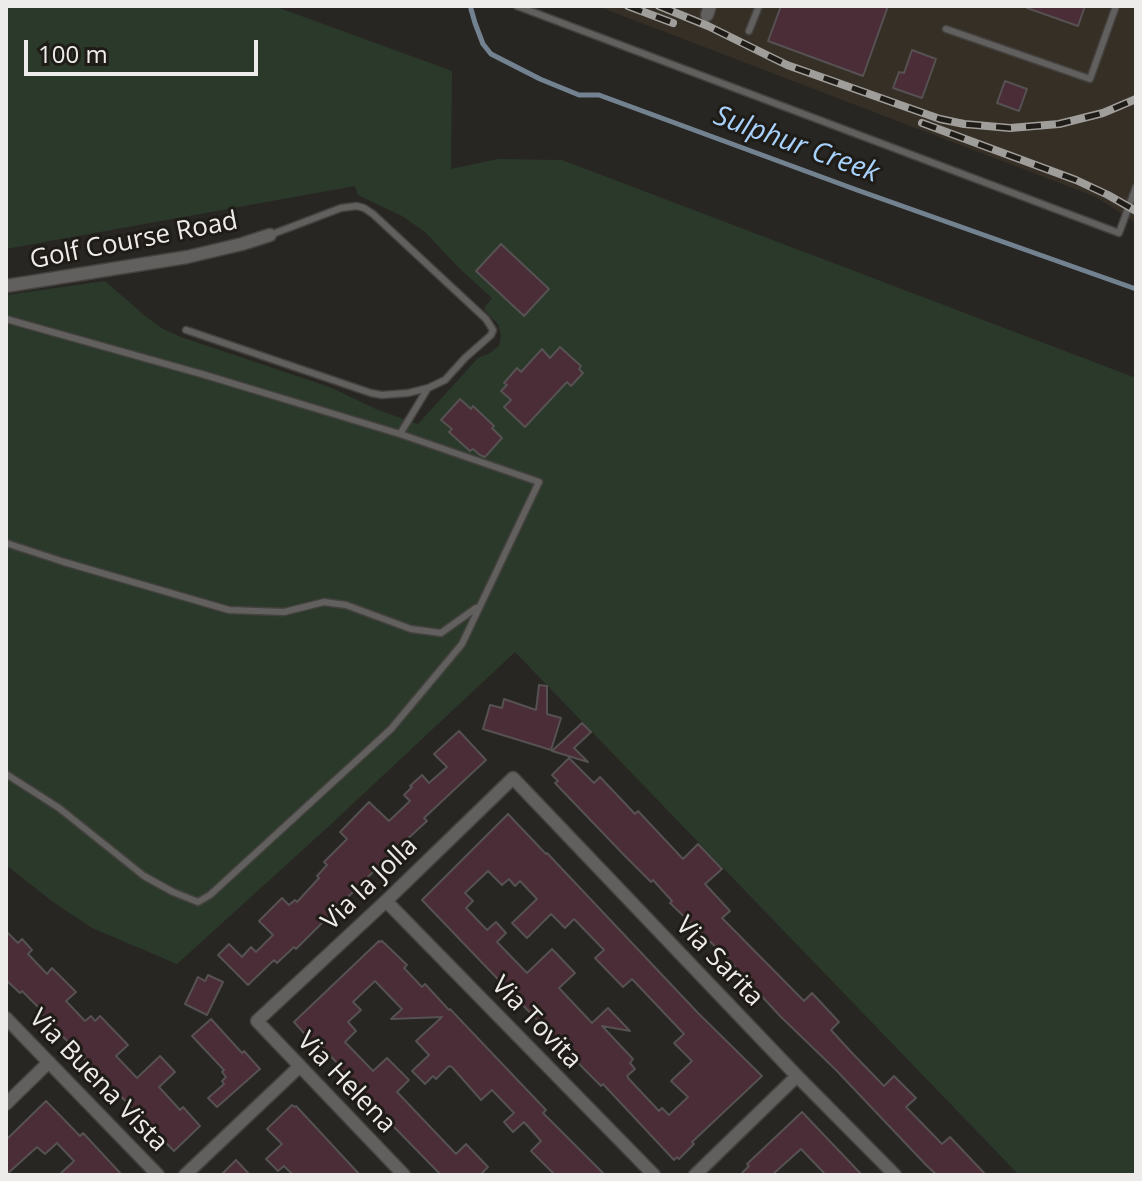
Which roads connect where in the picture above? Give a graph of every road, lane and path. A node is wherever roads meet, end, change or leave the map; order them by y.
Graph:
1 (517, 6) edge
2 (759, 6) edge
3 (1116, 6) edge
4 (946, 29) dead end
5 (749, 31) dead end
6 (1136, 187) edge
7 (270, 235) joint
8 (6, 286) edge
9 (6, 319) edge
10 (186, 330) dead end
11 (428, 388) junction
12 (400, 434) junction
13 (6, 543) edge
14 (479, 606) junction
15 (6, 774) edge
16 (513, 778) joint
17 (386, 901) junction
18 (6, 1018) edge
19 (257, 1021) joint
20 (49, 1062) junction
21 (299, 1067) junction
22 (797, 1076) junction
23 (6, 1104) edge
24 (158, 1175) edge
25 (185, 1175) edge
26 (404, 1175) edge
27 (654, 1175) edge
28 (695, 1175) edge
29 (895, 1175) edge

1 - 6 lane
2 - 5 lane
3 - 4 lane
7 - 8 street, Golf Course Road
7 - 11 lane
9 - 12 lane
10 - 11 lane
11 - 12 lane
12 - 14 lane
13 - 14 lane
14 - 15 lane
16 - 17 street, Via la Jolla
16 - 22 street, Via Sarita
17 - 19 street, Via la Jolla
17 - 27 street, Via Tovita
18 - 20 street, Via Buena Vista
19 - 21 street, Via Helena
20 - 23 street
20 - 24 street, Via Buena Vista
21 - 25 street
21 - 26 street, Via Helena
22 - 28 street
22 - 29 street, Via Sarita

